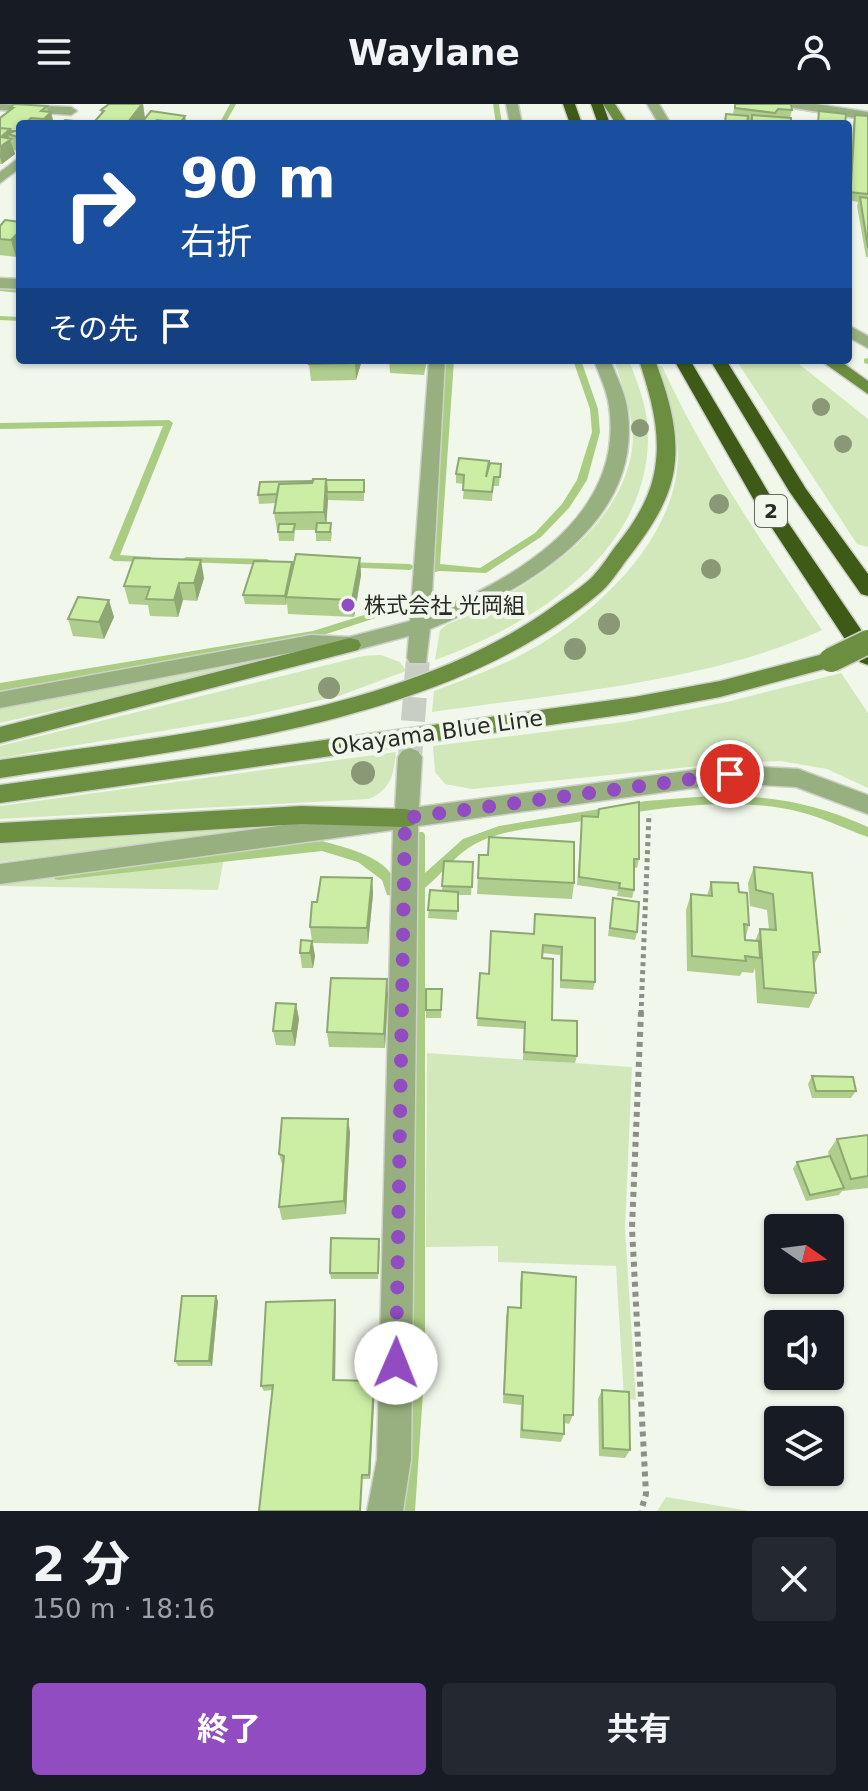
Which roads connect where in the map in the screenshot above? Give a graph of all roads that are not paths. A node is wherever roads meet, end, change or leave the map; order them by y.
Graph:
1 (794, 104) edge
2 (0, 106) edge
3 (74, 108) edge
4 (868, 116) edge
5 (16, 165) edge
6 (0, 179) edge
7 (437, 364) edge
8 (603, 364) edge
9 (648, 364) edge
10 (684, 364) edge
11 (720, 364) edge
12 (834, 364) edge
13 (868, 389) edge
14 (868, 589) edge
15 (420, 626) junction
16 (868, 642) edge
17 (350, 645) junction
18 (868, 657) edge
19 (418, 658) tunnel mouth
20 (0, 700) edge
21 (0, 735) edge
22 (410, 757) tunnel mouth
23 (0, 769) edge
24 (0, 794) edge
25 (868, 805) edge
26 (405, 818) junction
27 (0, 833) edge
28 (0, 874) edge
29 (385, 1511) edge

1 - 4 street
2 - 3 street
5 - 6 street
7 - 15 street
8 - 15 street
9 - 23 main road, Okayama Blue Line
10 - 18 highway, 2
11 - 14 highway, 2
12 - 13 main road
15 - 17 street
15 - 19 street
16 - 24 main road, Okayama Blue Line, bridge
17 - 20 street
17 - 21 main road
22 - 26 street
25 - 26 street
26 - 27 main road
26 - 28 street
26 - 29 street

